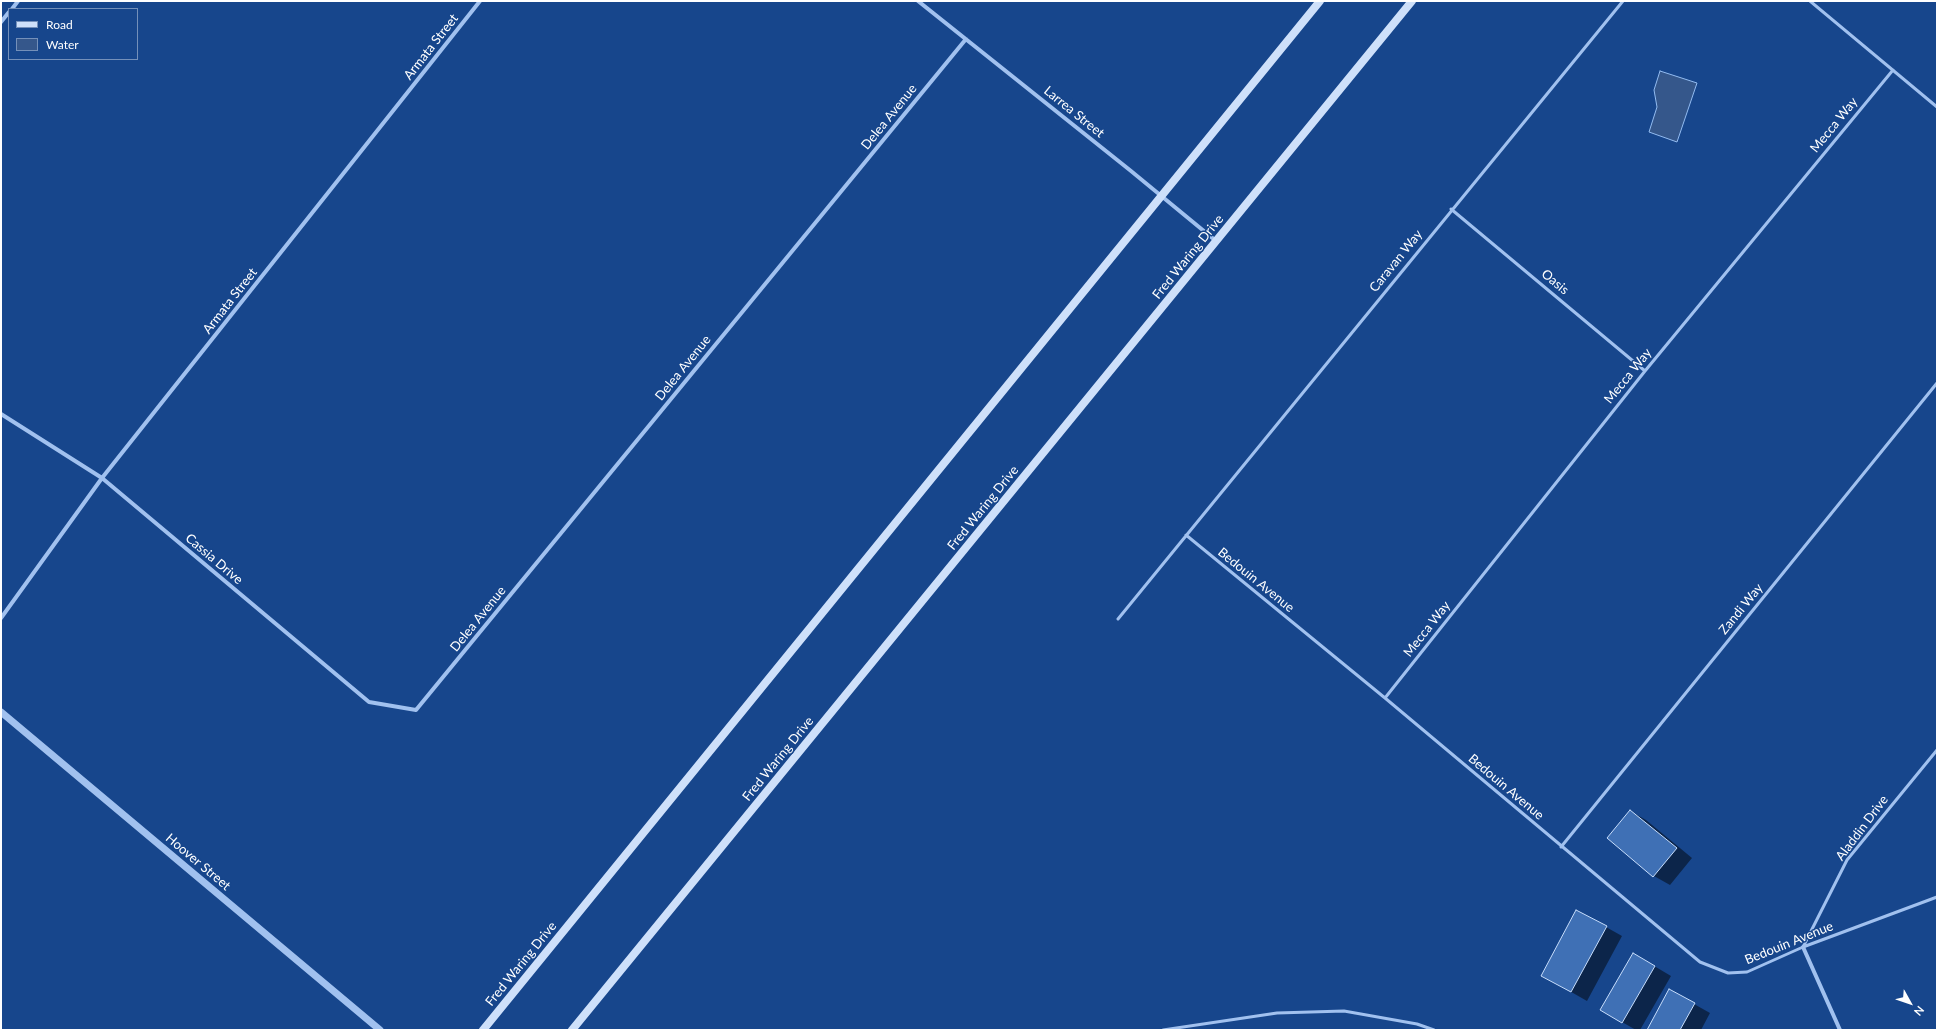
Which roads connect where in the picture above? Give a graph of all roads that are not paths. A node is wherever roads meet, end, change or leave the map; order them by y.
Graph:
1 (480, 1) edge
2 (918, 1) edge
3 (1320, 1) edge
4 (1412, 1) edge
5 (1623, 1) edge
6 (1810, 1) edge
7 (8, 13) edge
8 (1, 22) edge
9 (966, 39) junction
10 (1892, 70) junction
11 (1937, 107) edge
12 (1161, 196) junction
13 (1451, 209) junction
14 (1216, 242) junction
15 (1645, 371) junction
16 (1937, 383) edge
17 (1, 414) edge
18 (102, 478) junction
19 (1186, 535) junction
20 (1, 618) edge
21 (1118, 619) dead end
22 (1385, 698) junction
23 (416, 710) joint
24 (1, 712) edge
25 (1937, 750) edge
26 (1561, 847) junction
27 (1937, 897) edge
28 (1803, 947) junction
29 (380, 1030) edge
30 (483, 1030) edge
31 (572, 1030) edge
32 (1163, 1030) edge
33 (1434, 1030) edge
34 (1840, 1030) edge

1 - 18 street, Armata Street
2 - 9 street, Larrea Street
3 - 12 main road, Fred Waring Drive
4 - 14 main road, Fred Waring Drive
5 - 13 lane, Caravan Way
6 - 10 lane
7 - 8 street
9 - 12 street, Larrea Street
9 - 23 street, Delea Avenue
10 - 11 lane
10 - 15 lane, Mecca Way
12 - 14 street, Larrea Street
12 - 30 main road, Fred Waring Drive
13 - 15 lane, Oasis
13 - 19 lane, Caravan Way
14 - 31 main road, Fred Waring Drive
15 - 22 lane, Mecca Way
16 - 26 lane, Zandi Way
17 - 18 street, Cassia Drive
18 - 20 street, Armata Street
18 - 23 street, Cassia Drive
19 - 21 lane
19 - 22 lane, Bedouin Avenue
22 - 26 lane, Bedouin Avenue
24 - 29 street, Hoover Street
25 - 28 lane, Aladdin Drive
26 - 28 lane, Bedouin Avenue
27 - 28 lane, Bedouin Avenue
28 - 34 street
32 - 33 lane

